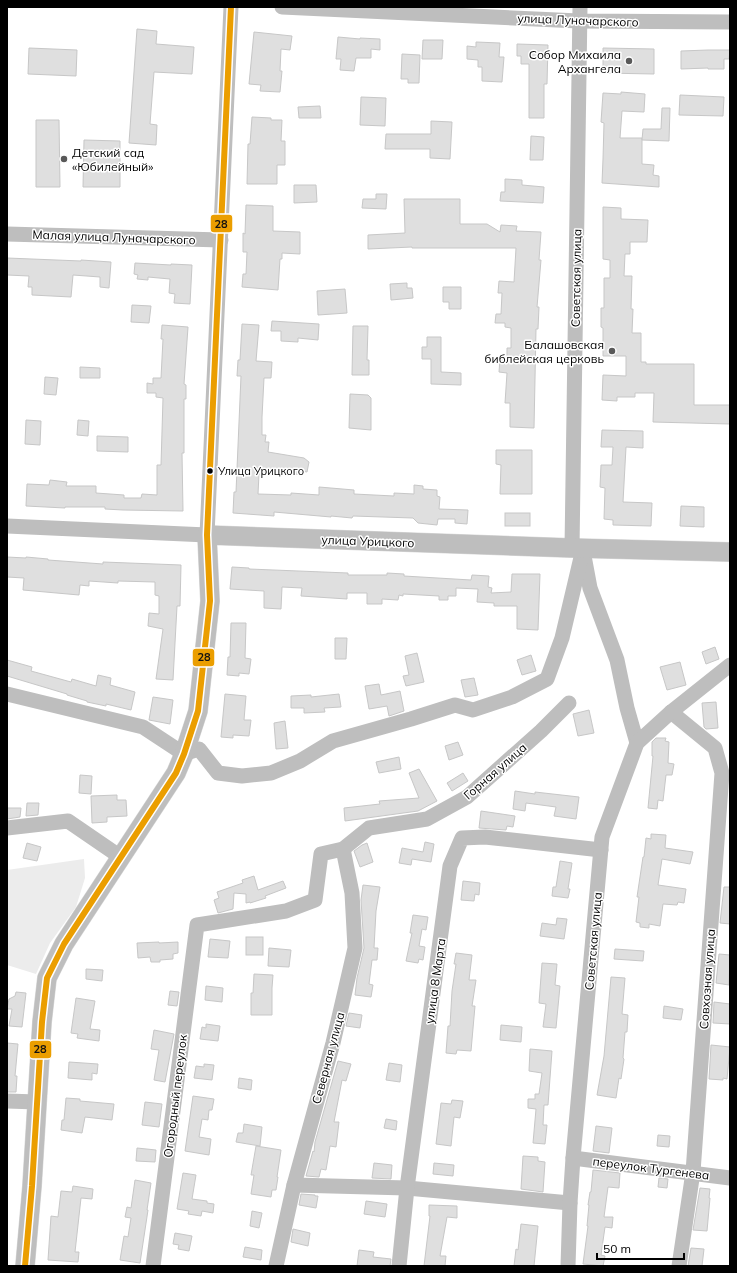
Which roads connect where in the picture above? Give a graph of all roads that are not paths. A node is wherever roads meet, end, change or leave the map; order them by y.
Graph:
1 (231, 7) edge
2 (282, 7) edge
3 (580, 14) edge
4 (730, 22) edge
5 (7, 234) edge
6 (221, 240) junction
7 (7, 526) edge
8 (207, 534) junction
9 (578, 549) junction
10 (730, 552) edge
11 (730, 665) edge
12 (7, 694) edge
13 (569, 702) dead end
14 (671, 712) junction
15 (638, 743) junction
16 (184, 754) junction
17 (7, 828) edge
18 (343, 849) junction
19 (602, 850) junction
20 (122, 858) junction
21 (196, 925) joint
22 (7, 1101) edge
23 (37, 1102) junction
24 (573, 1158) junction
25 (693, 1172) junction
26 (730, 1178) edge
27 (294, 1185) junction
28 (407, 1188) junction
29 (570, 1203) junction
30 (25, 1266) edge
31 (153, 1266) edge
32 (276, 1266) edge
33 (399, 1266) edge
34 (568, 1266) edge
35 (679, 1266) edge

1 - 6 street
2 - 3 street, улица Луначарского
3 - 4 street, улица Луначарского
3 - 9 street, Советская улица
5 - 6 street, Малая улица Луначарского
6 - 8 street
7 - 8 street, улица Урицкого
8 - 9 main road, улица Урицкого
8 - 16 main road
9 - 10 main road, улица Урицкого
9 - 15 street
9 - 16 street
11 - 14 street, Советская улица
12 - 16 street
13 - 18 street, Горная улица
14 - 15 street, Советская улица
14 - 25 street, Совхозная улица
15 - 19 street, Советская улица
16 - 20 main road
17 - 20 street
18 - 21 street, Горная улица
18 - 27 street, Северная улица
19 - 24 street, Советская улица
19 - 28 street, улица 8 Марта
20 - 23 main road
21 - 31 street, Огородный переулок
22 - 23 street
23 - 30 main road
24 - 25 street, переулок Тургенева
24 - 29 street, Советская улица
25 - 26 street, переулок Тургенева
25 - 35 street, Совхозная улица
27 - 28 street
27 - 32 street, Северная улица
28 - 29 street
28 - 33 street, улица 8 Марта
29 - 34 street, Советская улица

